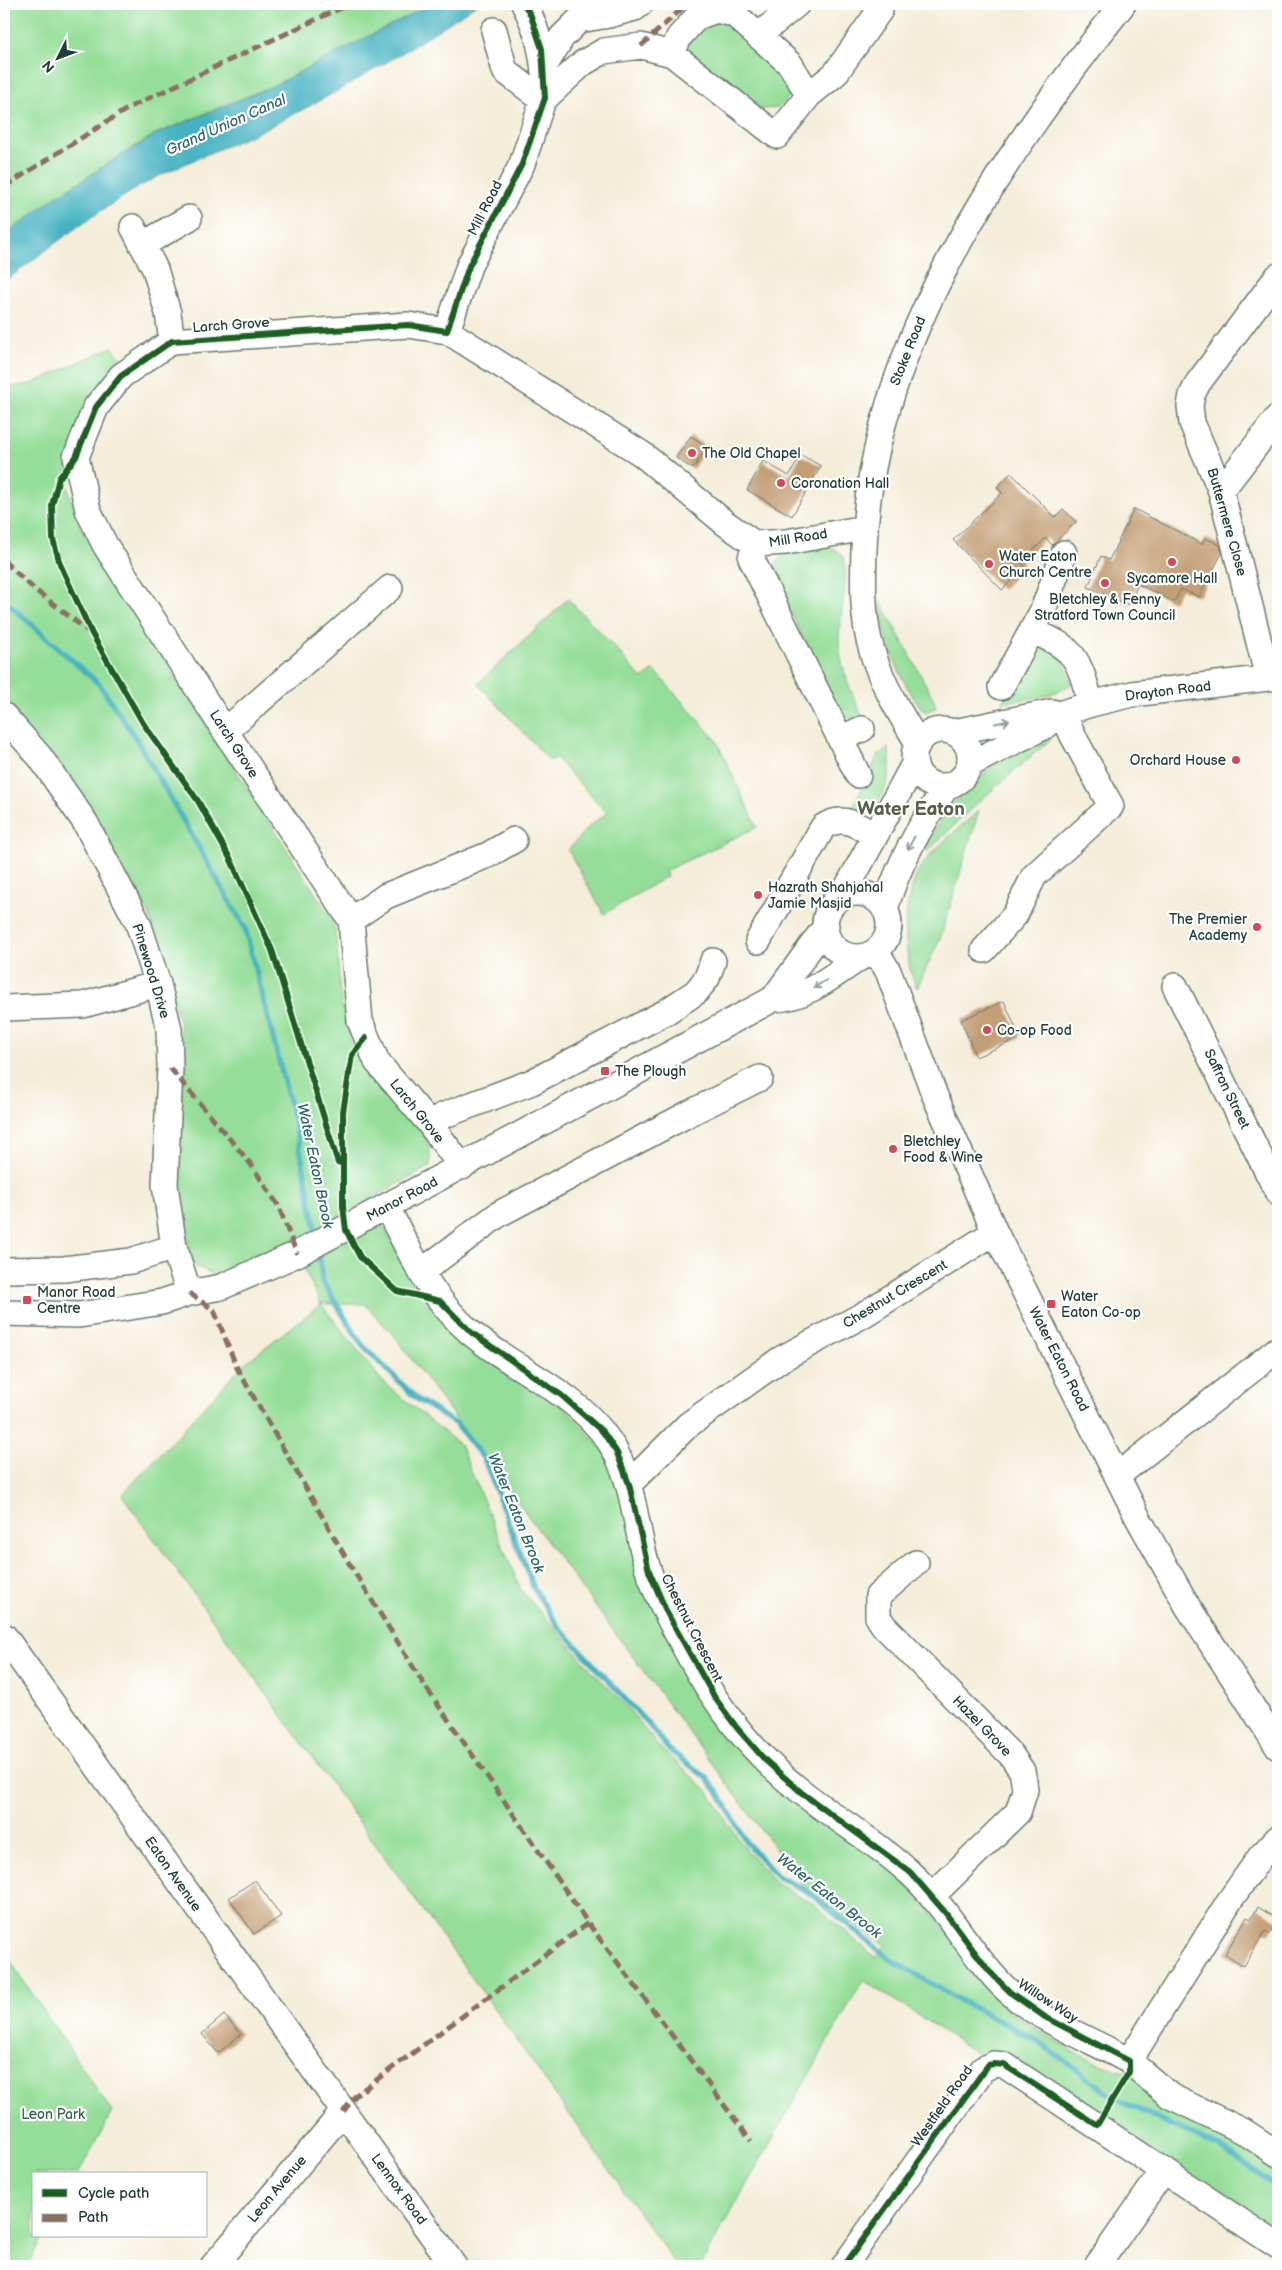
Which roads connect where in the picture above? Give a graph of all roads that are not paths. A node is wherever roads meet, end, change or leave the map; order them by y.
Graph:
1 (524, 4) edge
2 (640, 4) edge
3 (797, 4) edge
4 (1123, 4) edge
5 (880, 10) dead end
6 (494, 30) dead end
7 (758, 36) junction
8 (672, 54) junction
9 (544, 67) junction
10 (809, 95) junction
11 (544, 99) junction
12 (189, 218) dead end
13 (1278, 276) edge
14 (447, 331) junction
15 (172, 341) junction
16 (1278, 417) edge
17 (1221, 492) junction
18 (865, 528) junction
19 (755, 544) junction
20 (1064, 553) dead end
21 (390, 588) dead end
22 (1032, 631) junction
23 (1268, 632) edge
24 (1273, 678) edge
25 (1001, 687) dead end
26 (1091, 704) junction
27 (1061, 713) junction
28 (4, 716) edge
29 (862, 729) dead end
30 (225, 731) junction
31 (954, 732) junction
32 (840, 739) junction
33 (916, 753) junction
34 (970, 764) junction
35 (858, 774) dead end
36 (946, 787) junction
37 (875, 834) junction
38 (514, 840) dead end
39 (842, 897) junction
40 (885, 908) junction
41 (351, 920) junction
42 (826, 926) junction
43 (758, 941) dead end
44 (984, 950) dead end
45 (868, 954) junction
46 (713, 962) dead end
47 (158, 984) junction
48 (1175, 986) dead end
49 (773, 1000) junction
50 (4, 1008) edge
51 (760, 1078) dead end
52 (429, 1123) junction
53 (462, 1167) junction
54 (1278, 1193) edge
55 (387, 1207) junction
56 (995, 1232) junction
57 (174, 1247) junction
58 (4, 1270) edge
59 (421, 1272) junction
60 (189, 1293) junction
61 (4, 1312) edge
62 (1278, 1349) edge
63 (1117, 1476) junction
64 (630, 1484) junction
65 (916, 1563) dead end
66 (4, 1636) edge
67 (1278, 1747) edge
68 (1278, 1838) edge
69 (932, 1896) junction
70 (1129, 2061) junction
71 (343, 2112) junction
72 (1278, 2154) edge
73 (1164, 2170) junction
74 (1278, 2246) edge
75 (212, 2266) edge
76 (454, 2266) edge
77 (844, 2266) edge
78 (1097, 2266) edge

1 - 9 street
2 - 9 street
3 - 7 street
4 - 18 street, Stoke Road
5 - 10 street
6 - 11 street
7 - 8 street
7 - 10 street
8 - 10 street, Mill Road
8 - 11 street, Mill Road
9 - 11 street
11 - 14 street, Mill Road
12 - 15 street
13 - 17 street, Buttermere Close
14 - 15 street, Larch Grove
14 - 19 street, Mill Road
15 - 30 street, Larch Grove
16 - 17 street
17 - 23 street, Buttermere Close
18 - 19 street, Mill Road
18 - 33 street, Stoke Road
19 - 32 street
20 - 22 street
21 - 30 street
22 - 25 street
22 - 26 street
23 - 24 street, Buttermere Close
24 - 26 street, Drayton Road
26 - 27 street, Drayton Road
31 -> 27 street, Drayton Road
27 - 34 street, Drayton Road
27 - 44 street
28 - 47 street, Pinewood Drive
29 - 32 street
30 - 41 street, Larch Grove
31 - 33 street
31 - 34 street
32 - 35 street
33 - 36 street
33 - 37 street
34 - 36 street
36 -> 40 street
37 - 39 street
37 - 43 street
38 - 41 street
39 - 40 street
39 - 42 street
40 - 45 street
41 - 52 street, Larch Grove
42 - 45 street
42 - 49 street, Manor Road
45 -> 49 street, Manor Road
45 - 56 street, Water Eaton Road
46 - 52 street
47 - 50 street
47 - 57 street, Pinewood Drive
48 - 54 street, Saffron Street
49 - 53 street, Manor Road
51 - 59 street
52 - 53 street, Larch Grove
53 - 55 street, Manor Road
55 - 59 street, Chestnut Crescent
55 - 60 street, Manor Road
56 - 63 street, Water Eaton Road
56 - 64 street, Chestnut Crescent
57 - 58 street
57 - 60 street, Pinewood Drive
59 - 64 street, Chestnut Crescent
60 - 61 street, Manor Road
62 - 63 street
63 - 67 street, Water Eaton Road
64 - 69 street, Chestnut Crescent
65 - 69 street, Hazel Grove
66 - 71 street, Eaton Avenue
68 - 70 street
69 - 70 street, Willow Way
70 - 72 street, Willow Way
71 - 75 street, Leon Avenue
71 - 76 street, Lennox Road
73 - 74 street, Westfield Road
73 - 77 street, Westfield Road
73 - 78 street

